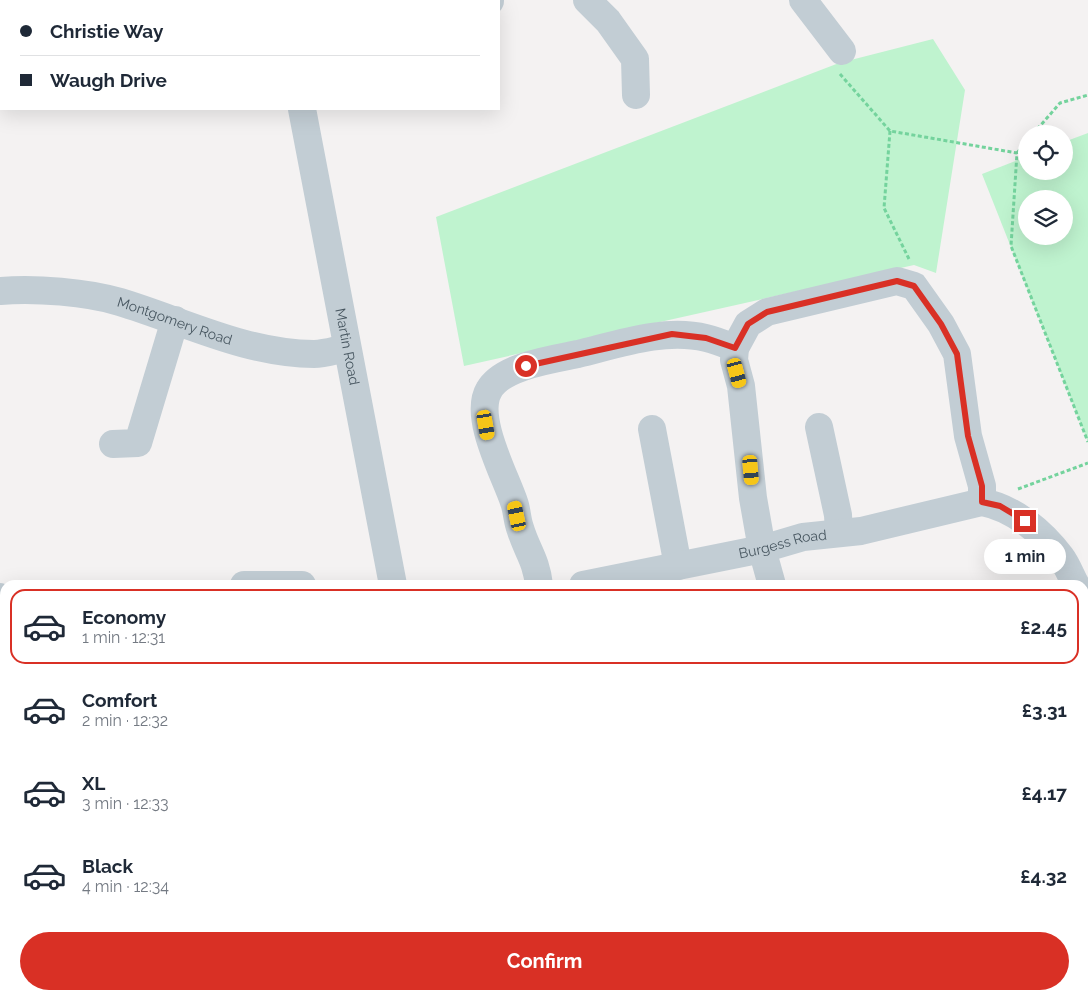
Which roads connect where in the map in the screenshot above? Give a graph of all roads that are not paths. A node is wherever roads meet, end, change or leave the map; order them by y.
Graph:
1 (587, 0) edge
2 (803, 0) edge
3 (842, 51) road end
4 (636, 95) dead end
5 (302, 110) edge
6 (0, 291) edge
7 (175, 320) junction
8 (347, 348) junction
9 (735, 348) junction
10 (819, 427) dead end
11 (652, 429) dead end
12 (113, 444) dead end
13 (982, 502) junction
14 (839, 533) junction
15 (762, 549) junction
16 (678, 566) junction
17 (392, 580) edge
18 (538, 580) edge
19 (608, 580) edge
20 (771, 580) edge
21 (1073, 580) edge

1 - 4 street
2 - 3 street
5 - 8 street, Martin Road
6 - 7 street, Montgomery Road
7 - 8 street, Montgomery Road
7 - 12 street
8 - 17 street, Martin Road
9 - 13 street
9 - 15 street
9 - 18 street
10 - 14 street
11 - 16 street
13 - 14 street, Burgess Road
13 - 21 street
14 - 15 street, Burgess Road
15 - 16 street, Burgess Road
15 - 20 street
16 - 19 street, Burgess Road

